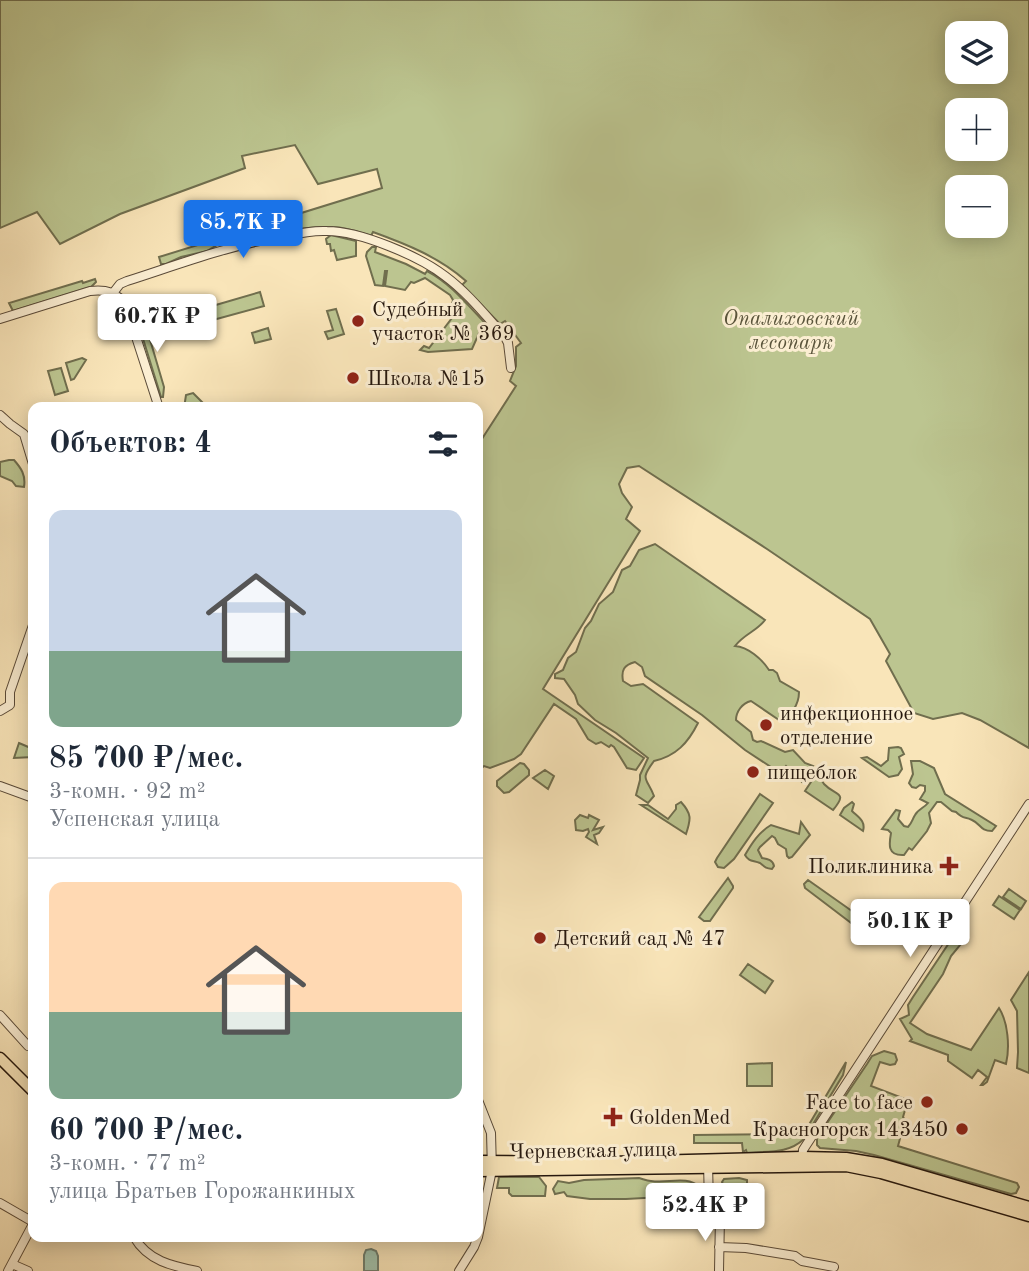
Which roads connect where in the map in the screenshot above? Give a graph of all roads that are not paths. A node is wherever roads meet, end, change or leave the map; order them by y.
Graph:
1 (113, 293) junction
2 (0, 319) edge
3 (511, 368) dead end
4 (157, 402) edge
5 (0, 415) edge
6 (28, 447) edge
7 (28, 640) edge
8 (0, 711) edge
9 (0, 786) edge
10 (28, 796) edge
11 (1029, 804) edge
12 (0, 1015) edge
13 (28, 1046) dead end
14 (0, 1048) edge
15 (0, 1058) edge
16 (28, 1076) edge
17 (28, 1086) edge
18 (483, 1113) edge
19 (802, 1162) junction
20 (483, 1163) edge
21 (708, 1164) junction
22 (492, 1166) junction
23 (483, 1169) edge
24 (0, 1203) edge
25 (1029, 1207) edge
26 (483, 1212) edge
27 (1012, 1212) junction
28 (1029, 1216) edge
29 (28, 1220) edge
30 (1029, 1223) edge
31 (28, 1233) edge
32 (137, 1242) edge
33 (476, 1242) edge
34 (719, 1247) junction
35 (834, 1267) dead end
36 (10, 1268) edge
37 (27, 1271) edge
38 (197, 1271) edge
39 (460, 1271) edge
40 (719, 1271) edge

1 - 2 street
1 - 3 street
1 - 4 street
5 - 6 street
7 - 8 street
9 - 10 street
11 - 19 street
12 - 13 street
14 - 16 main road
15 - 17 main road
18 - 22 street
19 - 21 main road, Черневская улица
19 - 25 main road
19 - 27 main road
20 - 22 main road, Черневская улица
21 - 22 main road, Черневская улица
21 - 34 street
22 - 23 main road, Черневская улица
22 - 26 street
24 - 29 street
27 - 28 main road
27 - 30 street
31 - 36 street
32 - 38 street
33 - 39 street
34 - 35 street
34 - 40 street
36 - 37 street

